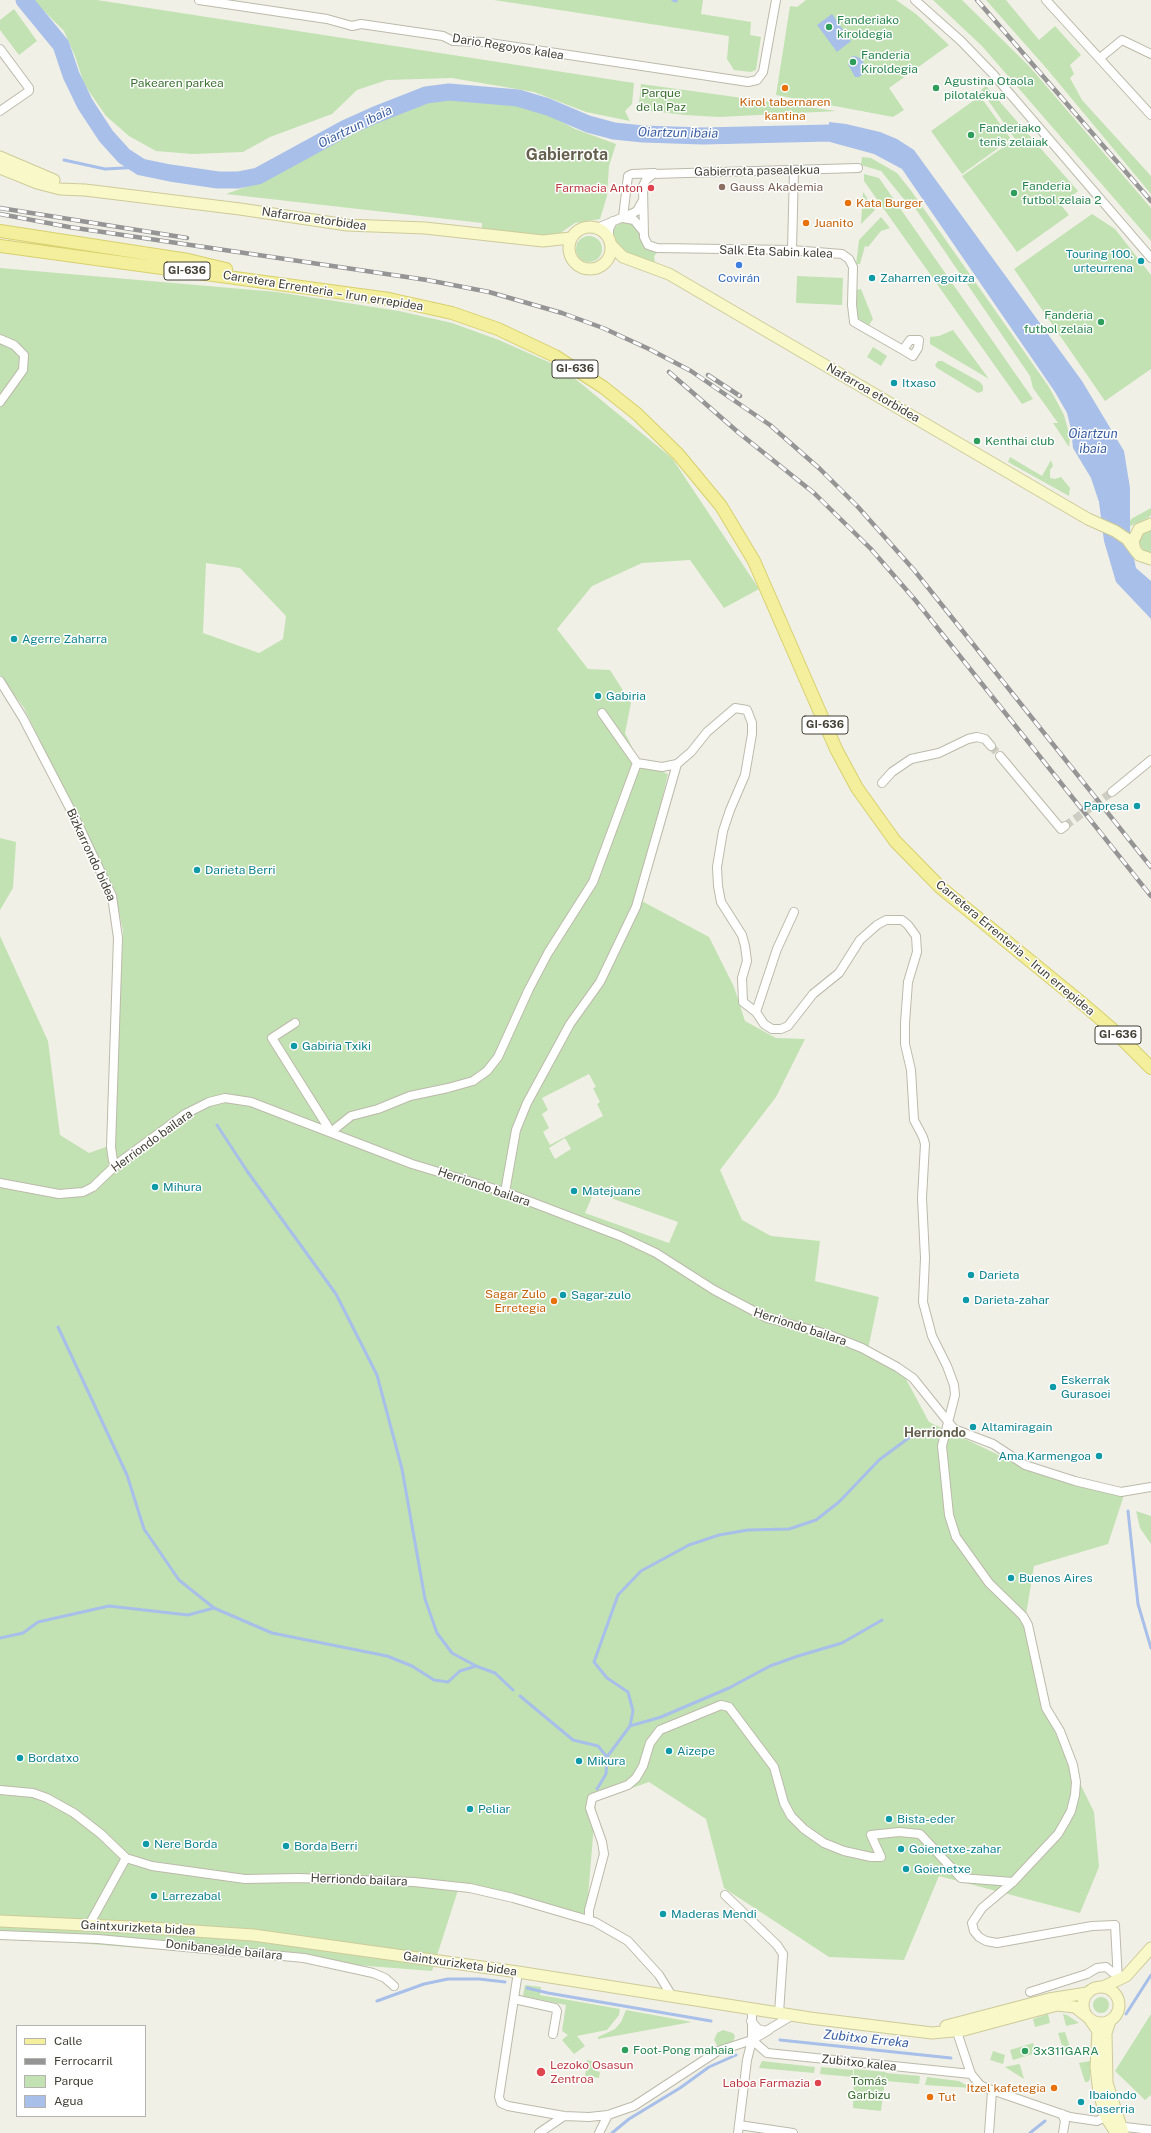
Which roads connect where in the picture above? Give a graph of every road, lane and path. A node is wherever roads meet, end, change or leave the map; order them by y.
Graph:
1 (198, 0) edge
2 (776, 0) edge
3 (915, 0) edge
4 (1046, 0) edge
5 (0, 49) edge
6 (1151, 54) edge
7 (1100, 58) junction
8 (0, 111) edge
9 (1151, 115) edge
10 (0, 157) edge
11 (0, 168) edge
12 (858, 168) dead end
13 (794, 170) junction
14 (657, 173) junction
15 (85, 190) junction
16 (643, 202) junction
17 (623, 217) junction
18 (613, 221) junction
19 (597, 228) junction
20 (0, 231) edge
21 (643, 231) junction
22 (570, 238) junction
23 (543, 241) junction
24 (610, 241) junction
25 (0, 246) edge
26 (792, 250) junction
27 (569, 253) junction
28 (1151, 258) edge
29 (629, 259) junction
30 (606, 262) junction
31 (281, 284) junction
32 (0, 339) edge
33 (903, 350) dead end
34 (0, 402) edge
35 (1147, 525) edge
36 (1115, 531) junction
37 (1135, 550) junction
38 (1149, 560) edge
39 (0, 681) edge
40 (602, 713) dead end
41 (991, 746) tunnel mouth
42 (1000, 756) tunnel mouth
43 (1151, 760) edge
44 (637, 763) junction
45 (677, 764) junction
46 (882, 783) dead end
47 (1112, 792) tunnel mouth
48 (1065, 826) dead end
49 (794, 912) dead end
50 (756, 1012) junction
51 (295, 1023) dead end
52 (1151, 1068) edge
53 (331, 1132) junction
54 (117, 1164) junction
55 (0, 1183) edge
56 (505, 1192) junction
57 (948, 1424) junction
58 (1151, 1487) edge
59 (0, 1790) edge
60 (126, 1858) junction
61 (1013, 1882) junction
62 (725, 1895) dead end
63 (0, 1920) edge
64 (589, 1920) junction
65 (89, 1925) junction
66 (0, 1935) edge
67 (1151, 1948) edge
68 (1147, 1955) edge
69 (518, 1972) junction
70 (1117, 1979) junction
71 (394, 1986) dead end
72 (1103, 1987) junction
73 (1030, 1992) dead end
74 (1087, 1993) junction
75 (672, 1996) junction
76 (514, 1999) junction
77 (1118, 2000) junction
78 (752, 2009) junction
79 (776, 2013) junction
80 (793, 2015) junction
81 (1088, 2018) junction
82 (751, 2020) junction
83 (1110, 2021) junction
84 (944, 2027) junction
85 (772, 2028) junction
86 (918, 2031) junction
87 (956, 2031) junction
88 (553, 2034) dead end
89 (752, 2040) junction
90 (971, 2074) junction
91 (992, 2091) junction
92 (1103, 2110) junction
93 (1062, 2114) junction
94 (608, 2115) junction
95 (564, 2116) junction
96 (739, 2129) edge
97 (1151, 2130) edge
98 (1120, 2131) edge
99 (539, 2133) edge
100 (599, 2133) edge
101 (793, 2133) edge
102 (989, 2133) edge
103 (1063, 2133) edge

1 - 2 street, Dario Regoyos kalea
3 - 28 street
4 - 7 street
5 - 8 street
6 - 7 street
7 - 9 street
10 - 15 main road, Nafarroa etorbidea
11 - 15 main road, Nafarroa etorbidea
12 - 13 street, Gabierrota pasealekua
13 - 14 street, Gabierrota pasealekua
13 - 26 street
14 - 16 street
14 - 17 street, Gabierrota pasealekua
15 - 23 main road, Nafarroa etorbidea
16 - 17 street
16 - 21 street
17 - 18 street
17 - 21 street, Salk Eta Sabin kalea
18 - 19 street
18 - 24 street
19 - 22 main road, Nafarroa etorbidea
19 - 24 main road, Nafarroa etorbidea
20 - 31 main road
21 - 26 street, Salk Eta Sabin kalea
22 - 23 main road, Nafarroa etorbidea
22 - 27 main road
23 - 27 main road, Nafarroa etorbidea
24 - 29 main road, Nafarroa etorbidea
24 - 30 main road
25 - 31 main road, Carretera Errenteria – Irun errepidea / GI-636
26 - 33 street, Salk Eta Sabin kalea
27 - 30 main road, Nafarroa etorbidea
29 - 30 main road, Nafarroa etorbidea
29 - 36 main road, Nafarroa etorbidea
31 - 52 main road, Carretera Errenteria – Irun errepidea / GI-636
32 - 34 street
35 - 36 main road, Nafarroa etorbidea
35 - 37 main road
36 - 37 main road, Nafarroa etorbidea
37 - 38 main road, Nafarroa etorbidea
39 - 54 street, Bizkarrondo bidea
40 - 44 street
41 - 46 street
42 - 48 street
43 - 47 street
44 - 45 street
44 - 53 street
45 - 50 street
45 - 56 street
49 - 50 street
50 - 57 street
51 - 53 street
53 - 54 street, Herriondo bailara
53 - 56 street, Herriondo bailara
54 - 55 street, Herriondo bailara
56 - 57 street, Herriondo bailara
57 - 58 street, Herriondo bailara
57 - 61 street
59 - 60 street, Herriondo bailara
60 - 64 street, Herriondo bailara
60 - 65 street
61 - 64 street
61 - 70 street
62 - 79 street
63 - 65 main road, Gaintxurizketa bidea
64 - 75 street, Herriondo bailara
65 - 69 main road, Gaintxurizketa bidea
66 - 71 street, Donibanealde bailara
67 - 68 main road
68 - 70 main road
68 - 77 main road
69 - 75 main road, Gaintxurizketa bidea
69 - 76 street
70 - 72 main road
70 - 73 street
72 - 74 main road
72 - 77 main road
74 - 81 main road
74 - 84 main road
75 - 78 main road, Gaintxurizketa bidea
76 - 88 street
76 - 95 street
77 - 83 main road
78 - 79 main road, Gaintxurizketa bidea
78 - 82 street
79 - 80 main road, Gaintxurizketa bidea
79 - 85 street
80 - 85 street
80 - 86 main road, Gaintxurizketa bidea
81 - 83 main road
81 - 87 main road
81 - 92 main road
82 - 85 street
82 - 89 street
83 - 98 main road
84 - 86 main road
84 - 87 street
85 - 89 street
86 - 87 main road
87 - 90 street
89 - 90 street, Zubitxo kalea
89 - 94 street
89 - 96 street
90 - 91 street
91 - 93 street
91 - 102 street
92 - 93 street
92 - 98 main road
93 - 103 street
94 - 95 street
94 - 100 street
95 - 99 street
96 - 101 street
97 - 98 street

